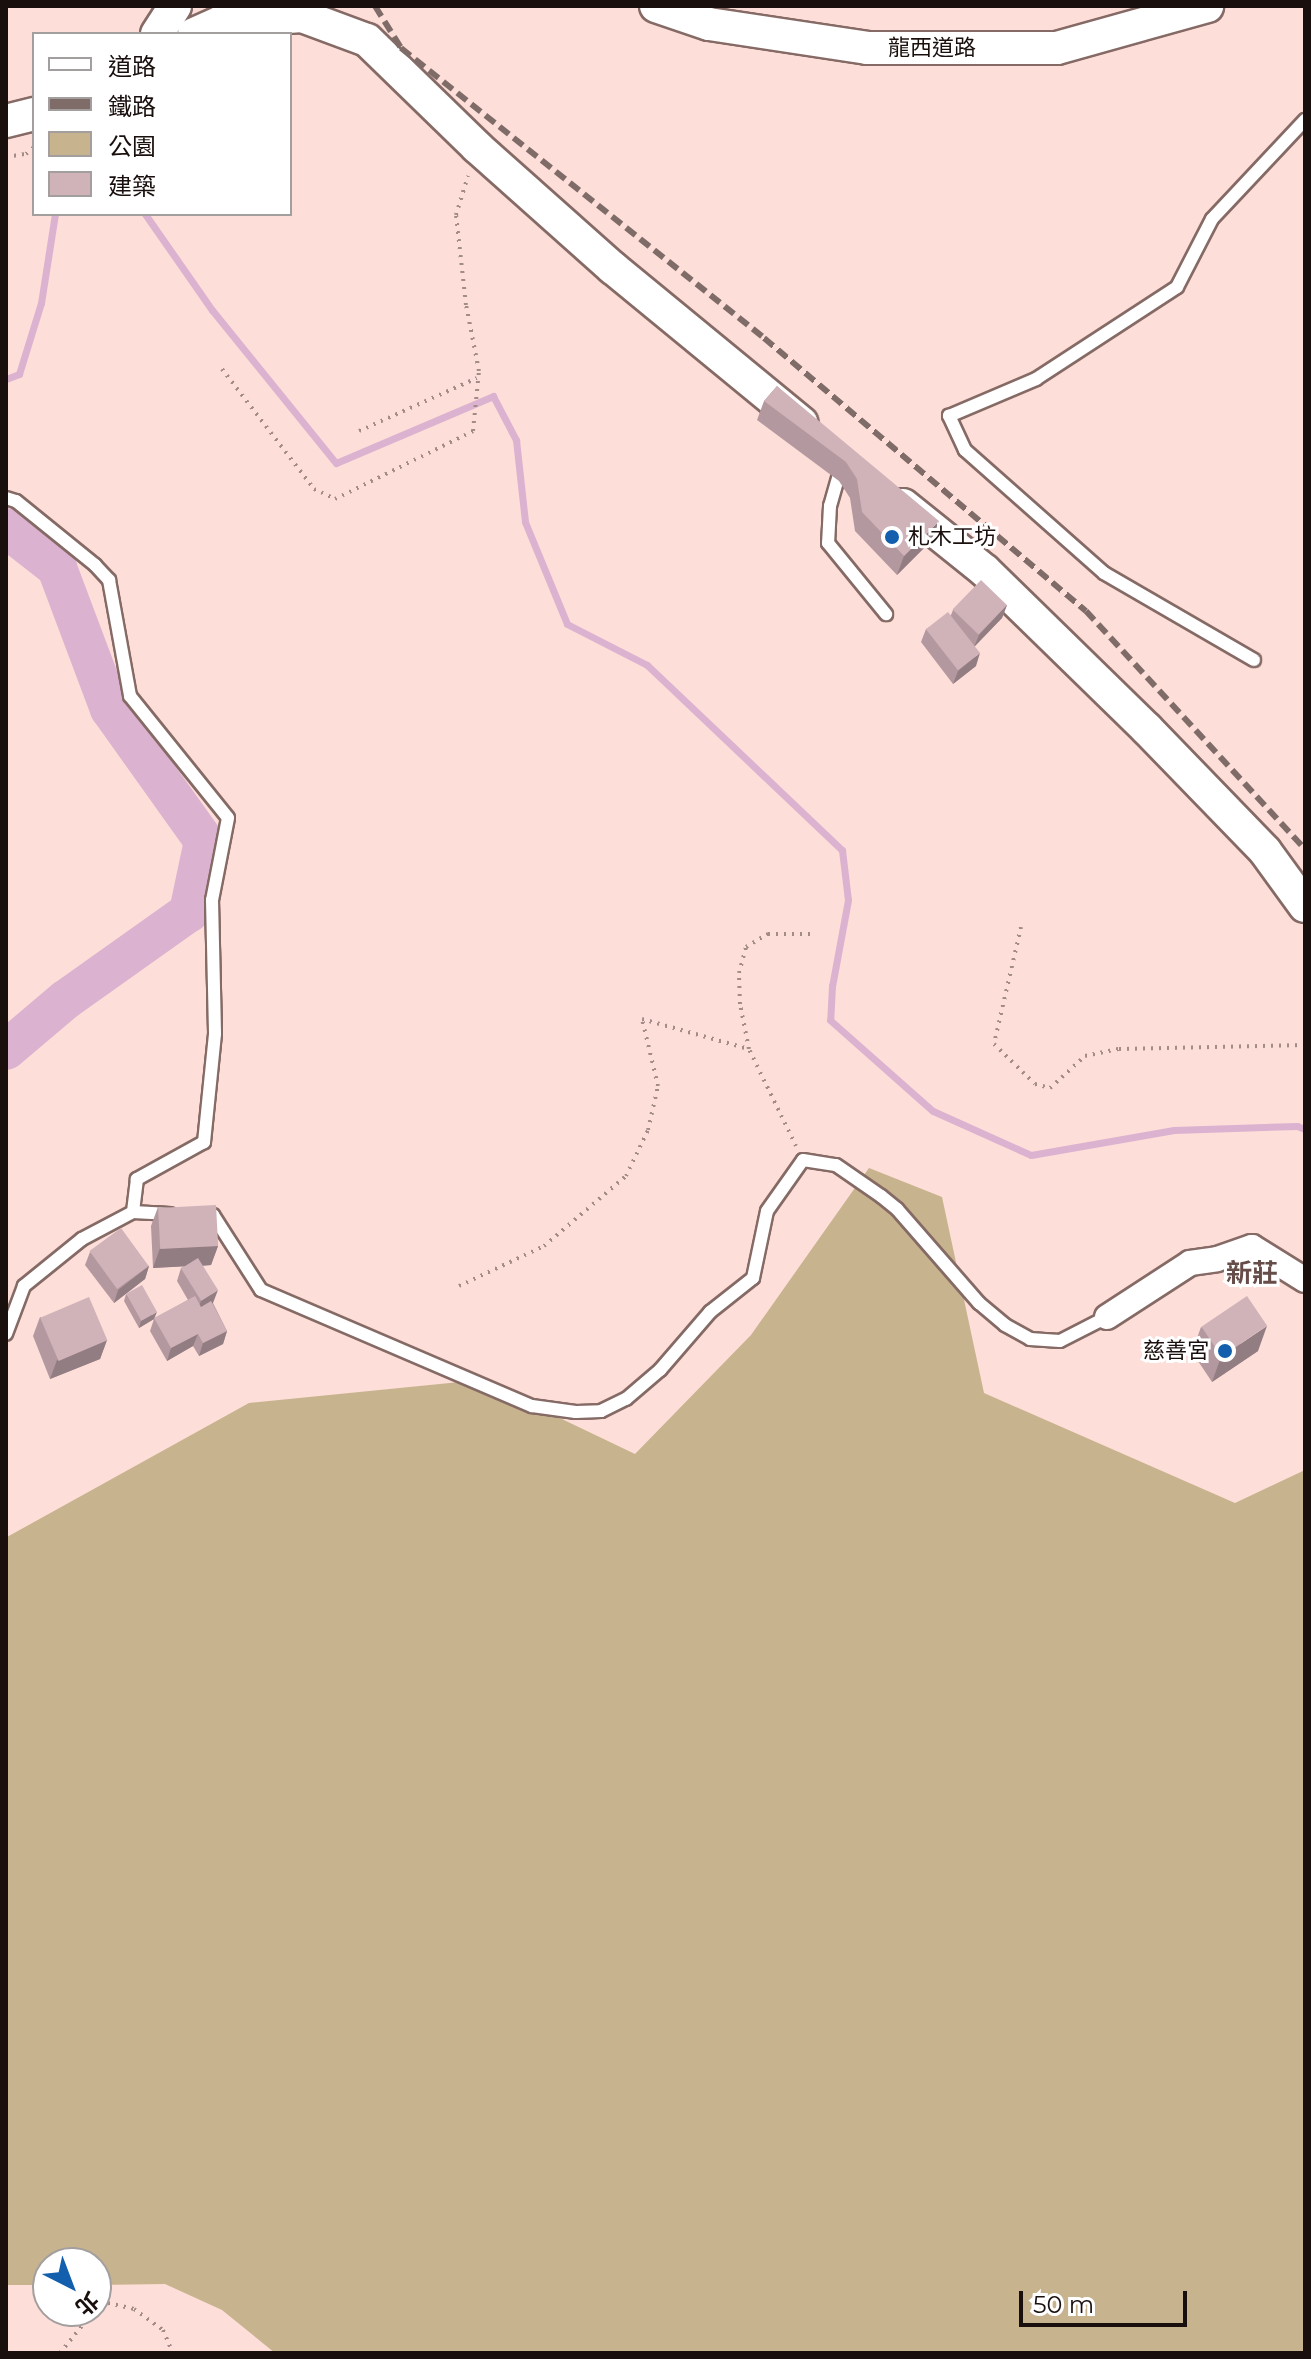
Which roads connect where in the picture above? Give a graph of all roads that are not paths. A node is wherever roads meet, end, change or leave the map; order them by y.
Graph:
1 (175, 6) edge
2 (656, 6) edge
3 (1207, 6) edge
4 (158, 32) edge
5 (198, 32) edge
6 (32, 114) edge
7 (1305, 120) edge
8 (6, 121) edge
9 (864, 473) junction
10 (6, 498) edge
11 (886, 614) dead end
12 (1254, 660) dead end
13 (1305, 906) edge
14 (133, 1212) junction
15 (181, 1214) edge
16 (197, 1215) edge
17 (1305, 1280) edge
18 (1107, 1317) joint
19 (6, 1334) edge

1 - 4 street
2 - 3 street, 龍西道路
5 - 9 street
6 - 8 street
7 - 12 lane
9 - 11 lane
9 - 13 street
10 - 14 lane
14 - 15 lane
14 - 19 lane
16 - 18 lane
17 - 18 street

